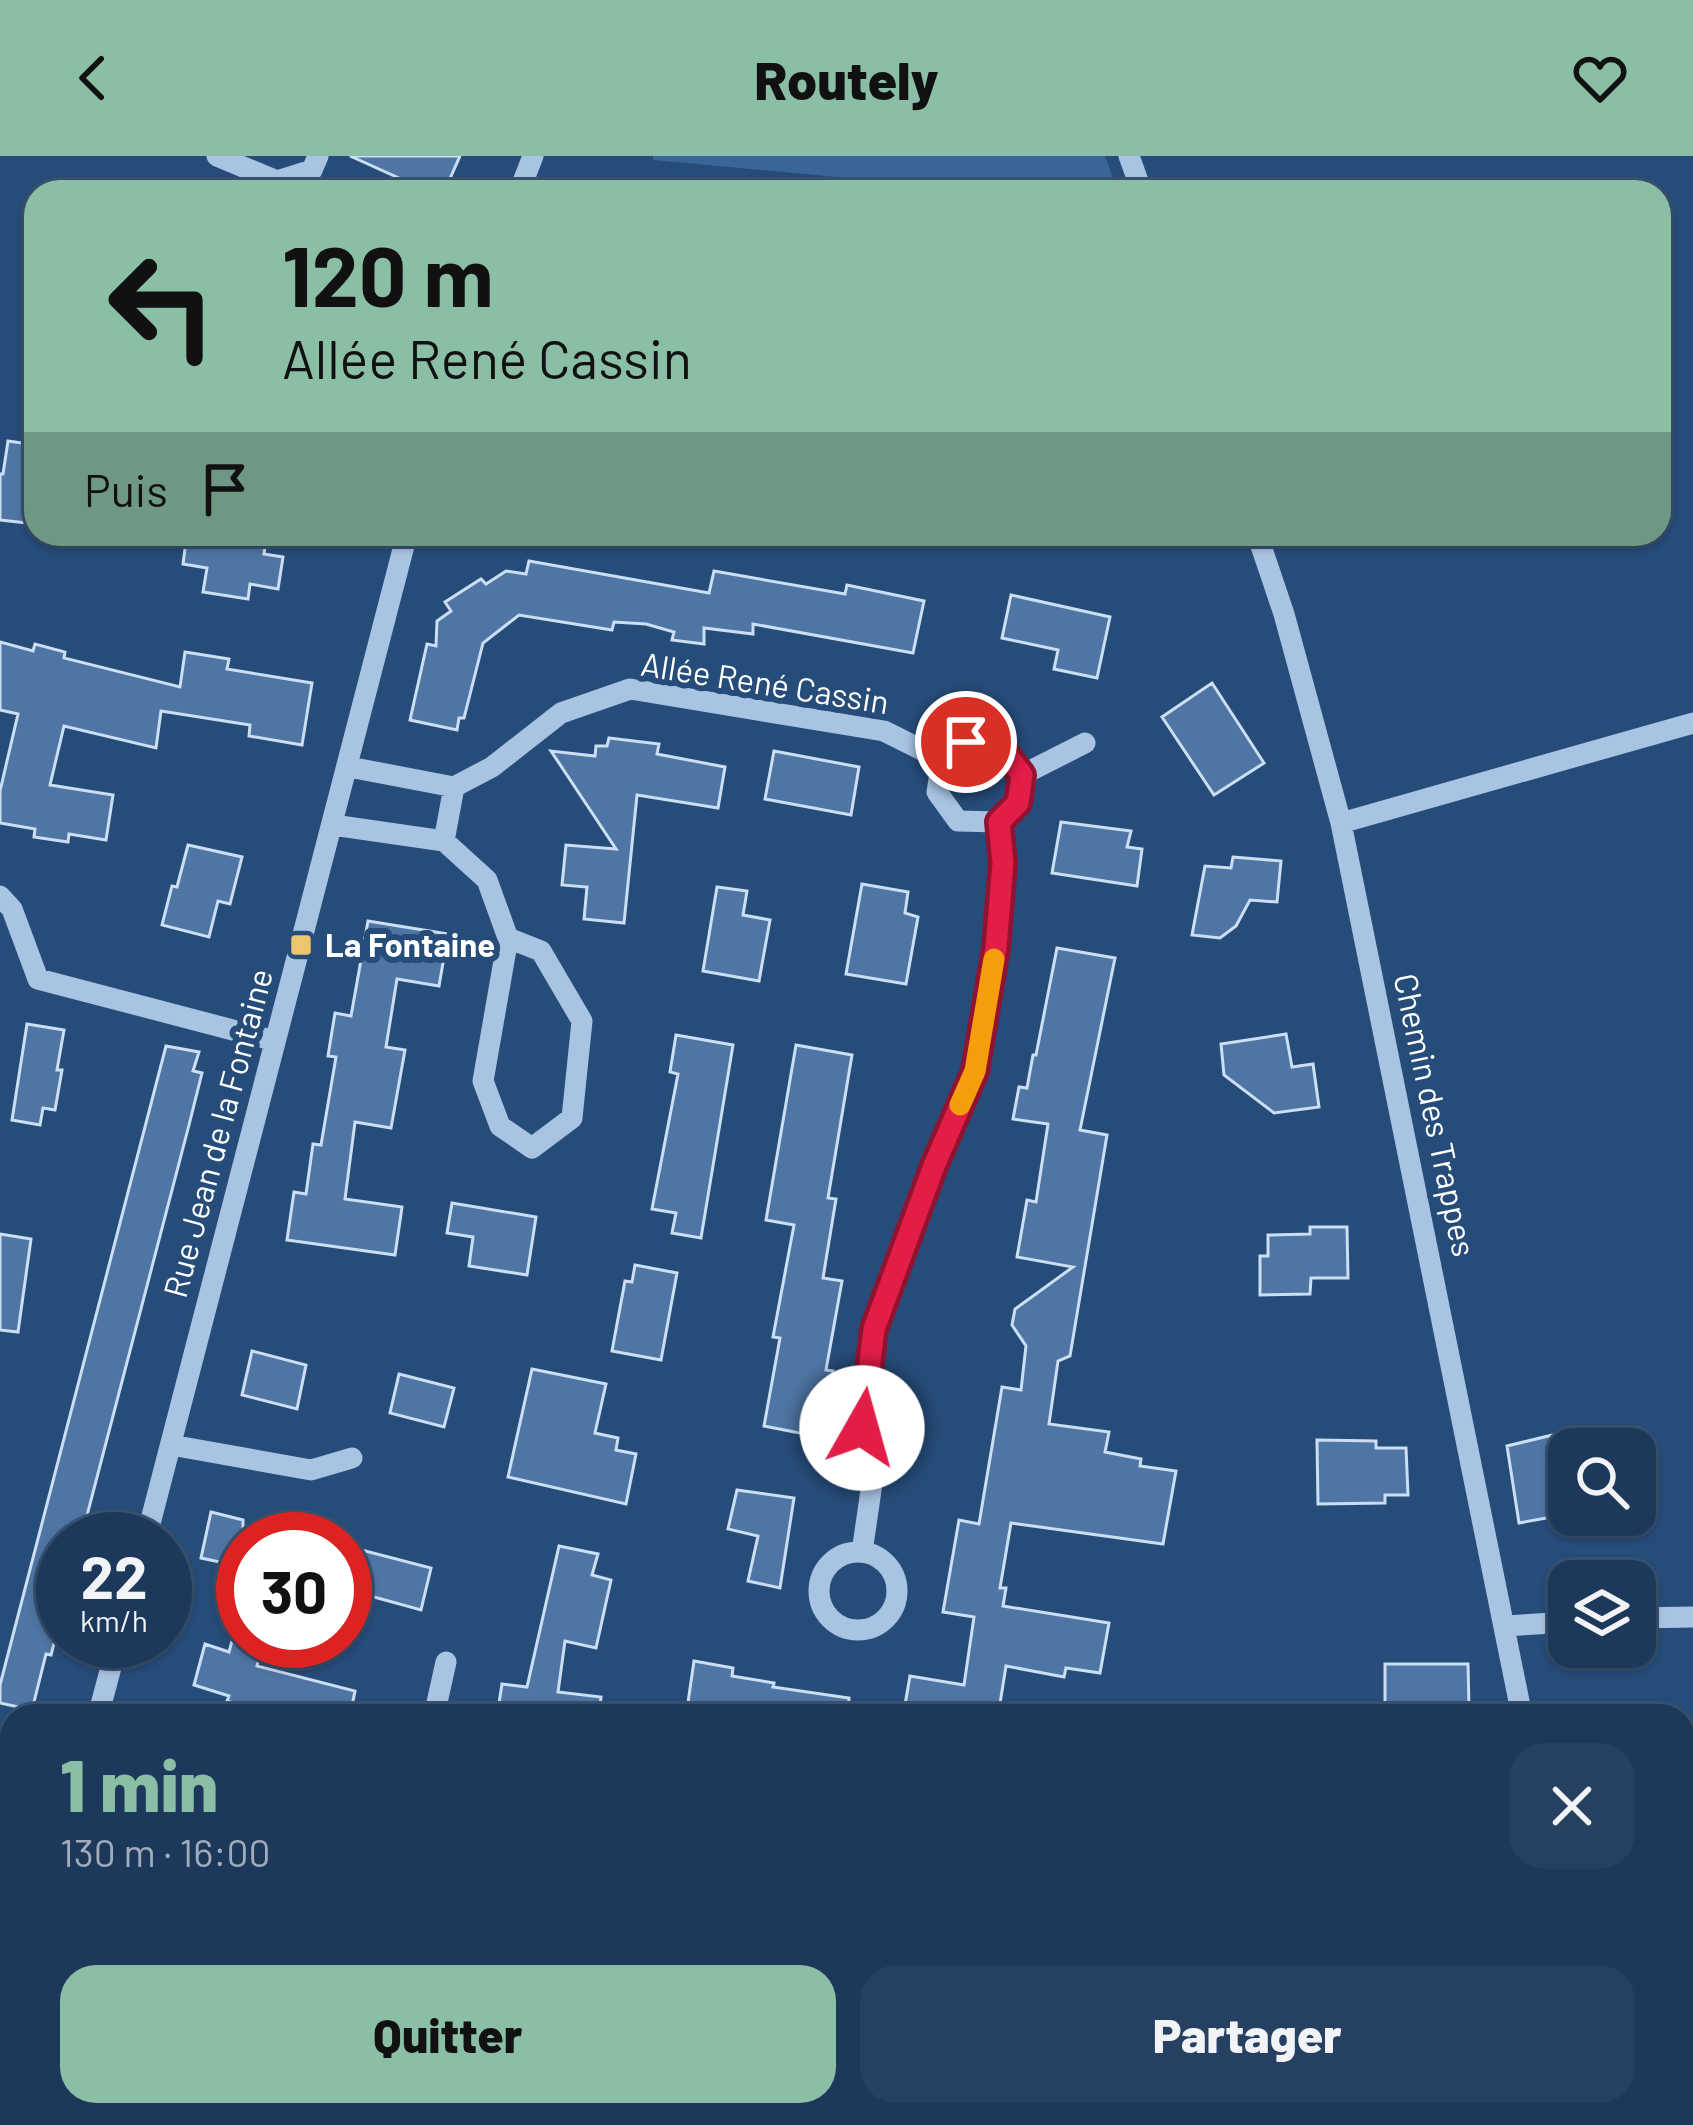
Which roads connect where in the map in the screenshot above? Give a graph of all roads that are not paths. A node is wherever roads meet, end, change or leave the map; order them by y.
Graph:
1 (318, 156) edge
2 (232, 159) edge
3 (269, 180) edge
4 (291, 180) edge
5 (404, 546) edge
6 (1261, 546) edge
7 (1693, 724) edge
8 (1085, 743) dead end
9 (942, 760) junction
10 (349, 767) junction
11 (1022, 775) junction
12 (454, 787) junction
13 (999, 822) junction
14 (1341, 823) junction
15 (333, 825) junction
16 (444, 841) junction
17 (0, 896) edge
18 (508, 938) junction
19 (275, 1041) junction
20 (171, 1445) junction
21 (352, 1458) dead end
22 (153, 1512) edge
23 (862, 1552) dead end
24 (1693, 1617) edge
25 (1656, 1618) edge
26 (1548, 1623) edge
27 (1505, 1626) junction
28 (446, 1662) dead end
29 (111, 1668) edge
30 (101, 1704) edge
31 (437, 1704) edge
32 (1520, 1704) edge

1 - 4 street
2 - 3 street
5 - 10 street, Rue Jean de la Fontaine
6 - 14 street, Chemin des Trappes
7 - 14 street
8 - 11 street
9 - 11 street
9 - 12 street, Allée René Cassin
9 - 13 street
10 - 12 street
10 - 15 street, Rue Jean de la Fontaine
11 - 13 street
12 - 16 street
13 - 23 street
14 - 27 street, Chemin des Trappes
15 - 16 street
15 - 19 street, Rue Jean de la Fontaine
16 - 18 street
17 - 19 street
18 - 18 street
19 - 20 street, Rue Jean de la Fontaine
20 - 21 street
20 - 22 street, Rue Jean de la Fontaine
24 - 25 street
26 - 27 street
27 - 32 street, Chemin des Trappes
28 - 31 street
29 - 30 street

